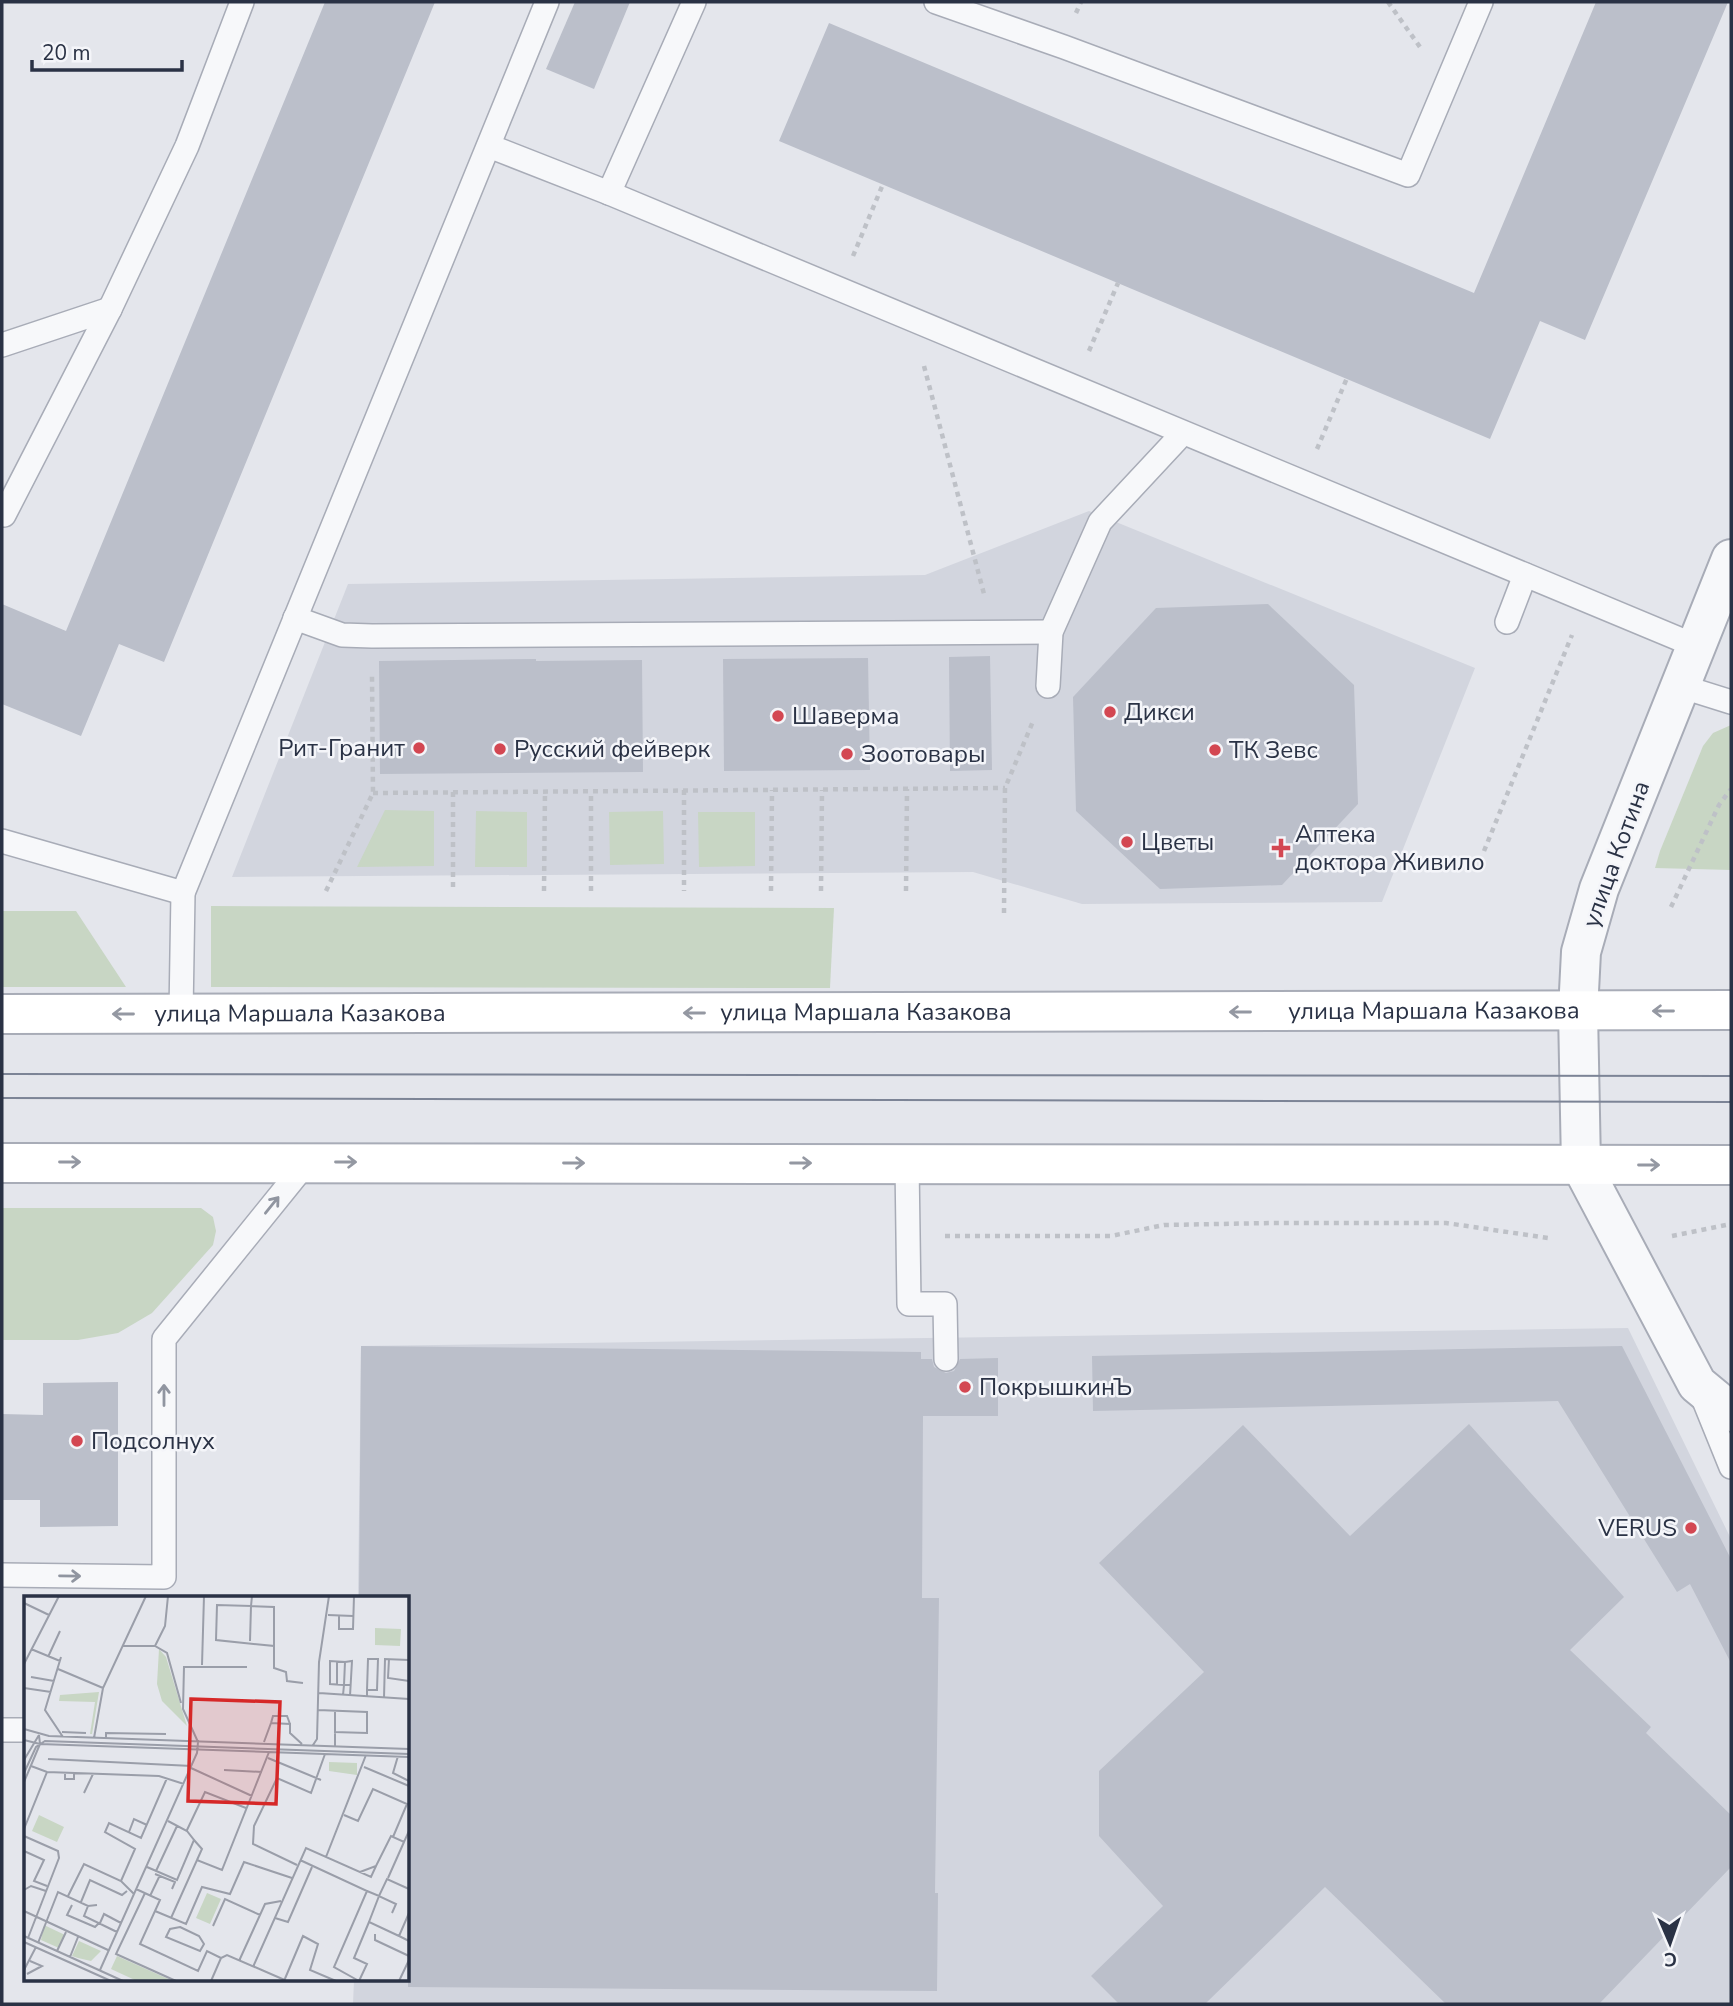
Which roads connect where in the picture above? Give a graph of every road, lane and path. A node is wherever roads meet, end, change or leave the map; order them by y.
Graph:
1 (242, 2) edge
2 (547, 2) edge
3 (694, 2) edge
4 (936, 2) edge
5 (1388, 2) edge
6 (1481, 2) edge
7 (1446, 85) junction
8 (489, 146) junction
9 (883, 184) dead end
10 (609, 193) junction
11 (1118, 283) dead end
12 (839, 289) junction
13 (110, 309) junction
14 (912, 320) junction
15 (2, 345) edge
16 (1346, 379) dead end
17 (1073, 387) junction
18 (1183, 433) junction
19 (1304, 483) junction
20 (2, 514) edge
21 (1731, 559) edge
22 (1525, 575) junction
23 (1586, 601) junction
24 (295, 618) junction
25 (1507, 622) dead end
26 (994, 632) junction
27 (1051, 632) junction
28 (372, 636) junction
29 (1696, 646) junction
30 (1048, 686) joint
31 (1680, 686) junction
32 (1731, 702) edge
33 (1005, 788) junction
34 (907, 789) junction
35 (1731, 789) edge
36 (684, 790) junction
37 (772, 790) junction
38 (822, 790) junction
39 (545, 791) junction
40 (591, 791) junction
41 (453, 792) junction
42 (373, 793) junction
43 (2, 841) edge
44 (1484, 851) dead end
45 (327, 891) dead end
46 (453, 891) dead end
47 (544, 891) dead end
48 (591, 891) dead end
49 (684, 891) dead end
50 (771, 891) dead end
51 (821, 891) dead end
52 (906, 891) dead end
53 (183, 893) junction
54 (1671, 907) dead end
55 (1004, 913) dead end
56 (1731, 1010) edge
57 (1578, 1011) junction
58 (181, 1013) junction
59 (2, 1014) edge
60 (307, 1162) junction
61 (2, 1163) edge
62 (907, 1163) junction
63 (1581, 1165) junction
64 (1731, 1165) edge
65 (1731, 1224) edge
66 (1672, 1236) dead end
67 (908, 1237) junction
68 (1548, 1238) dead end
69 (946, 1359) dead end
70 (1697, 1384) junction
71 (1731, 1412) edge
72 (1731, 1468) edge
73 (2, 1576) edge
74 (164, 1588) edge
75 (2, 1730) edge
76 (24, 1730) edge

1 - 13 lane
2 - 8 lane
3 - 10 lane
4 - 7 lane
5 - 7 path
6 - 7 lane
8 - 10 lane
8 - 24 lane
9 - 12 path
10 - 12 lane
11 - 17 path
12 - 14 lane
13 - 15 lane
13 - 20 lane
14 - 17 lane
14 - 26 path
16 - 19 path
17 - 18 lane
18 - 19 lane
18 - 27 lane
19 - 22 lane
21 - 29 street, улица Котина
22 - 23 lane
22 - 25 lane
23 - 29 lane
23 - 44 path
24 - 28 lane
24 - 53 lane
26 - 27 lane
26 - 28 lane
27 - 30 lane
28 - 42 path
29 - 31 street, улица Котина
30 - 33 path
31 - 32 lane
31 - 57 street, улица Котина
33 - 34 path
33 - 55 path
34 - 38 path
34 - 52 path
35 - 54 path
36 - 37 path
36 - 40 path
36 - 49 path
37 - 38 path
37 - 50 path
38 - 51 path
39 - 40 path
39 - 41 path
39 - 47 path
40 - 48 path
41 - 42 path
41 - 46 path
42 - 45 path
43 - 53 lane
53 - 58 lane
56 -> 57 main road, улица Маршала Казакова
57 -> 58 main road, улица Маршала Казакова
57 - 63 street, улица Котина
58 -> 59 main road, улица Маршала Казакова
61 -> 60 main road
60 -> 62 main road
74 -> 60 lane
62 - 63 main road
62 - 67 lane
63 -> 64 main road
63 - 70 street
65 - 66 path
67 - 68 path
67 - 69 lane
70 - 71 street
70 - 72 lane
73 -> 74 lane
75 - 76 lane

